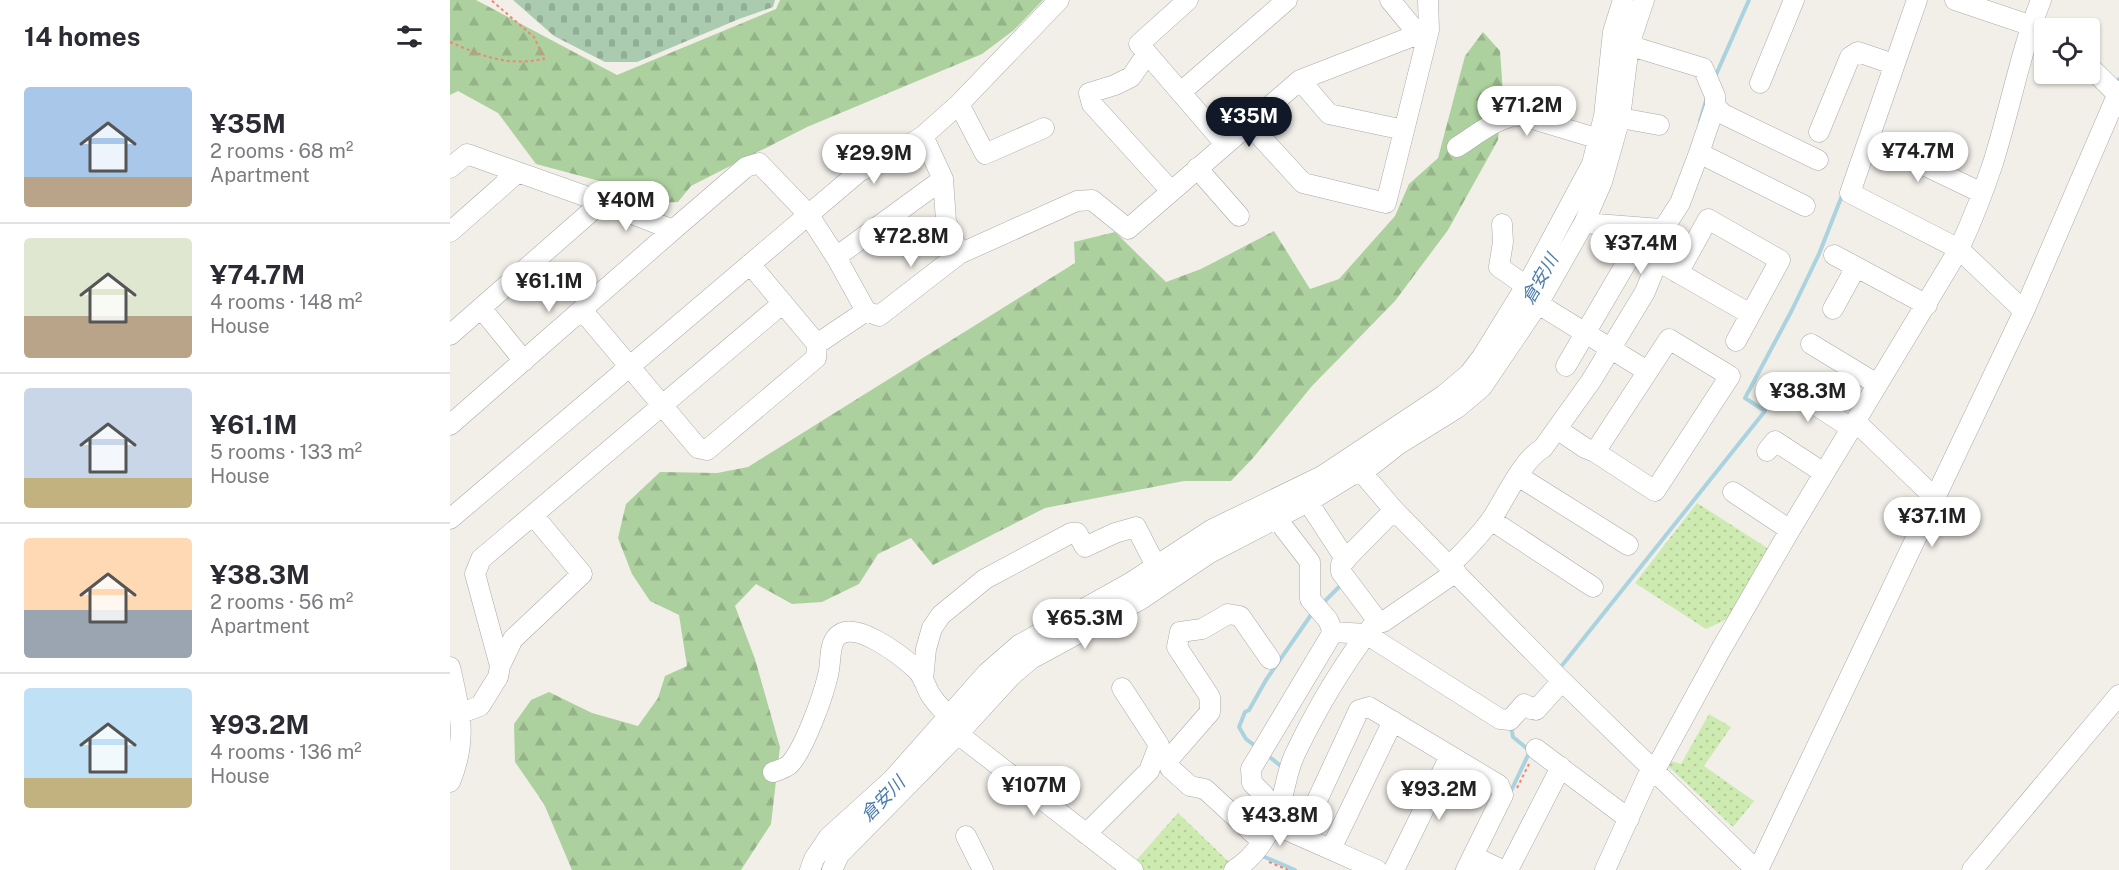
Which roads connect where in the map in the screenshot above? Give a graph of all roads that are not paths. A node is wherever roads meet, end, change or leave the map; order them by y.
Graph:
1 (1059, 0) edge
2 (1188, 0) edge
3 (1287, 0) edge
4 (1390, 0) edge
5 (1428, 0) edge
6 (1623, 0) edge
7 (1644, 0) edge
8 (1794, 0) edge
9 (1917, 0) edge
10 (1955, 0) edge
11 (2041, 0) edge
12 (2039, 18) edge
13 (2034, 27) edge
14 (1424, 32) junction
15 (1620, 40) junction
16 (2034, 40) edge
17 (1147, 54) junction
18 (1890, 63) junction
19 (2100, 76) edge
20 (1300, 80) junction
21 (1760, 83) dead end
22 (1181, 92) junction
23 (2119, 94) edge
24 (960, 104) junction
25 (1715, 106) junction
26 (1612, 117) junction
27 (1249, 124) junction
28 (1659, 125) dead end
29 (1044, 128) dead end
30 (1404, 130) junction
31 (1819, 132) dead end
32 (923, 136) junction
33 (1599, 139) junction
34 (1869, 139) junction
35 (1225, 144) junction
36 (1456, 147) dead end
37 (1699, 153) junction
38 (1818, 160) dead end
39 (450, 168) edge
40 (1197, 168) junction
41 (518, 172) junction
42 (943, 179) junction
43 (1171, 190) junction
44 (1982, 193) junction
45 (602, 202) junction
46 (1805, 206) dead end
47 (808, 214) junction
48 (1239, 216) dead end
49 (1502, 224) dead end
50 (1584, 224) junction
51 (673, 230) junction
52 (1664, 230) junction
53 (450, 232) edge
54 (1959, 249) junction
55 (959, 254) junction
56 (1834, 255) dead end
57 (836, 257) junction
58 (1658, 262) junction
59 (750, 264) junction
60 (1856, 267) junction
61 (1678, 273) junction
62 (1529, 296) junction
63 (783, 303) junction
64 (1927, 305) junction
65 (481, 308) junction
66 (2022, 308) junction
67 (1833, 309) dead end
68 (582, 310) junction
69 (866, 311) junction
70 (1750, 314) junction
71 (1586, 332) junction
72 (450, 335) edge
73 (1736, 341) dead end
74 (818, 344) junction
75 (1810, 344) dead end
76 (1612, 350) junction
77 (524, 361) junction
78 (629, 366) junction
79 (1566, 366) dead end
80 (1647, 371) junction
81 (1877, 384) junction
82 (1786, 386) dead end
83 (662, 406) junction
84 (1853, 424) junction
85 (450, 425) edge
86 (1557, 429) junction
87 (1767, 451) dead end
88 (1595, 452) junction
89 (1357, 467) junction
90 (1824, 472) junction
91 (1518, 476) junction
92 (1321, 484) junction
93 (1733, 492) dead end
94 (1935, 498) junction
95 (1308, 502) junction
96 (1394, 510) junction
97 (534, 515) junction
98 (450, 519) edge
99 (1276, 519) junction
100 (1494, 521) junction
101 (1790, 530) junction
102 (1628, 545) dead end
103 (1346, 560) junction
104 (1453, 565) junction
105 (1156, 567) junction
106 (1593, 587) dead end
107 (1333, 632) junction
108 (1371, 632) junction
109 (1270, 659) dead end
110 (500, 666) junction
111 (450, 667) edge
112 (1558, 676) junction
113 (923, 681) junction
114 (1122, 688) dead end
115 (2119, 695) edge
116 (461, 713) junction
117 (1393, 721) junction
118 (956, 727) junction
119 (1536, 749) dead end
120 (1450, 756) junction
121 (1162, 758) junction
122 (1561, 767) junction
123 (1653, 770) junction
124 (773, 772) dead end
125 (450, 782) edge
126 (1273, 816) junction
127 (1629, 819) junction
128 (1086, 834) junction
129 (1301, 835) junction
130 (966, 836) dead end
131 (1254, 846) junction
132 (1331, 849) junction
133 (1470, 863) edge
134 (1122, 868) edge
135 (1757, 868) edge
136 (810, 870) edge
137 (832, 870) edge
138 (983, 870) edge
139 (1234, 870) edge
140 (1377, 870) edge
141 (1394, 870) edge
142 (1502, 870) edge
143 (1508, 870) edge
144 (1605, 870) edge
145 (1972, 870) edge

1 - 24 street
2 - 17 street
3 - 22 street
4 - 14 street
5 - 14 street
6 - 15 street
7 - 15 street
8 - 21 street
9 - 18 street
10 - 13 street
11 - 12 street
14 - 20 street
14 - 30 street
15 - 25 street
15 - 26 street
16 - 44 street
17 - 22 street
17 - 43 street
18 - 31 street
18 - 34 street
19 - 23 street
20 - 27 street
20 - 30 street
22 - 35 street
23 - 66 street
24 - 29 street
24 - 32 street
25 - 37 street
25 - 38 street
26 - 28 street
26 - 33 street
26 - 50 street
27 - 30 street
27 - 35 street
32 - 42 street
32 - 47 street
33 - 36 street
33 - 62 street
34 - 44 street
34 - 54 street
35 - 40 street
37 - 46 street
37 - 52 street
39 - 41 street
40 - 43 street
40 - 48 street
41 - 45 street
41 - 53 street
42 - 55 street
42 - 57 street
43 - 55 street
44 - 54 street
45 - 51 street
45 - 65 street
47 - 51 street
47 - 57 street
47 - 59 street
49 - 62 street
50 - 52 street
50 - 62 street
51 - 68 street
52 - 58 street
54 - 64 street
54 - 66 street
55 - 69 street
56 - 60 street
57 - 69 street
58 - 61 street
58 - 71 street
58 - 76 street
59 - 63 street
59 - 78 street
60 - 64 street
60 - 67 street
61 - 70 street
61 - 70 street
62 - 71 street
62 - 89 street
63 - 74 street
63 - 83 street
64 - 81 street
65 - 72 street
65 - 77 street
66 - 94 street
68 - 77 street
68 - 78 street
69 - 74 street
70 - 73 street
71 - 76 street
71 - 79 street
74 - 83 street
75 - 81 street
76 - 80 street
76 - 86 street
77 - 85 street
78 - 83 street
78 - 98 street
80 - 88 street
80 - 88 street
81 - 84 street
82 - 84 street
83 - 97 street
84 - 90 street
84 - 94 street
86 - 88 street
86 - 91 street
87 - 90 street
89 - 92 street
89 - 96 street
90 - 101 street
91 - 100 street
91 - 102 street
92 - 95 street
92 - 105 street
93 - 101 street
94 - 135 street
95 - 99 street
95 - 103 street
96 - 103 street
96 - 104 street
97 - 110 street
97 - 110 street
99 - 107 street
99 - 118 street
100 - 104 street
100 - 106 street
101 - 123 street
103 - 108 street
104 - 108 street
104 - 112 street
105 - 113 street
105 - 118 street
107 - 108 street
107 - 126 street
108 - 112 street
108 - 126 street
109 - 121 street
110 - 116 street
111 - 116 street
112 - 123 street
113 - 118 street
113 - 124 street
114 - 121 street
115 - 145 street
116 - 125 street
117 - 120 street
117 - 129 street
117 - 132 street
118 - 128 street
118 - 136 street
118 - 137 street
119 - 122 street
120 - 133 street
120 - 141 street
121 - 128 street
121 - 131 street
122 - 127 street
122 - 143 street
123 - 127 street
123 - 135 street
126 - 129 street
126 - 131 street
127 - 144 street
128 - 134 street
129 - 132 street
130 - 138 street
131 - 139 street
132 - 140 street
133 - 142 street

